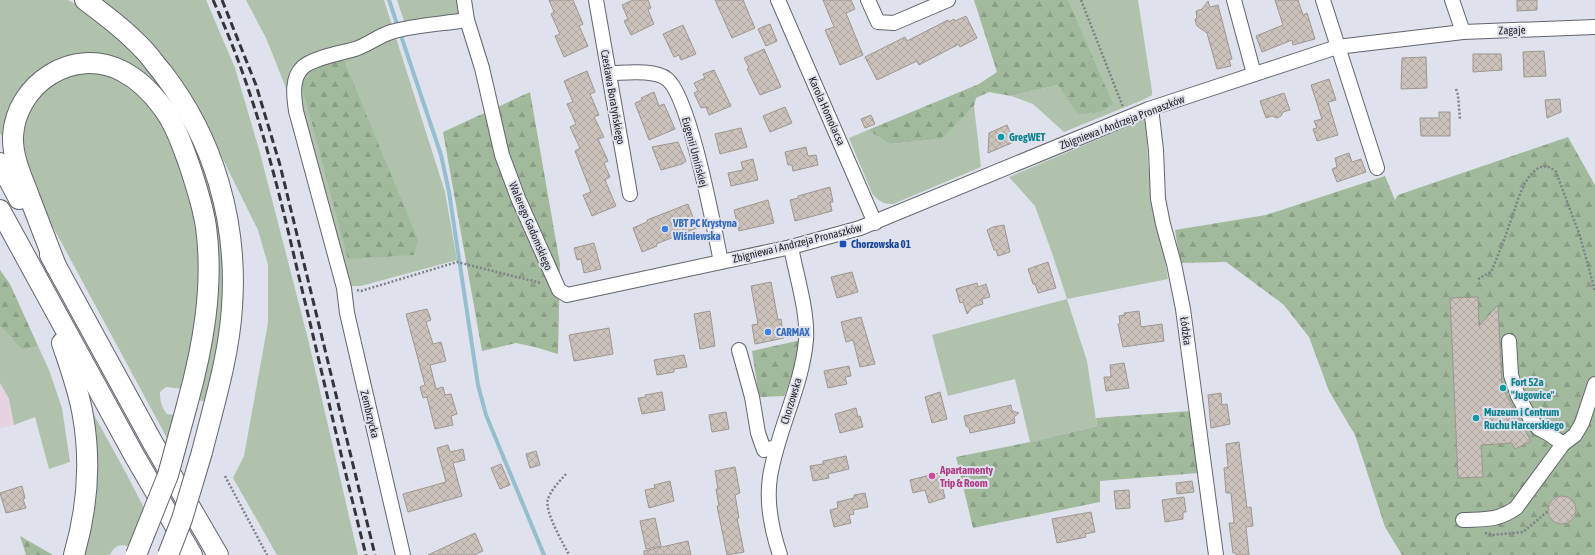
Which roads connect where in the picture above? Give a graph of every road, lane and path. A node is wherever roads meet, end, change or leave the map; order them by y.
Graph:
1 (85, 0) edge
2 (464, 0) edge
3 (596, 0) edge
4 (778, 0) edge
5 (868, 0) edge
6 (1080, 0) edge
7 (1234, 0) edge
8 (1323, 0) edge
9 (1452, 0) edge
10 (948, 1) edge
11 (466, 20) junction
12 (1595, 27) edge
13 (1463, 32) junction
14 (1337, 47) junction
15 (610, 73) junction
16 (1254, 74) junction
17 (1456, 89) dead end
18 (1149, 109) junction
19 (1124, 110) dead end
20 (1460, 119) dead end
21 (0, 163) edge
22 (1377, 168) dead end
23 (630, 194) dead end
24 (0, 210) edge
25 (875, 223) junction
26 (791, 247) junction
27 (721, 262) junction
28 (56, 266) junction
29 (1478, 279) dead end
30 (344, 288) junction
31 (44, 290) junction
32 (559, 290) junction
33 (1595, 291) edge
34 (1509, 341) dead end
35 (739, 350) dead end
36 (1595, 384) edge
37 (1563, 444) junction
38 (776, 447) junction
39 (566, 474) dead end
40 (225, 476) dead end
41 (1463, 520) dead end
42 (74, 555) edge
43 (136, 555) edge
44 (168, 555) edge
45 (192, 555) edge
46 (218, 555) edge
47 (267, 555) edge
48 (403, 555) edge
49 (569, 555) edge
50 (780, 555) edge
51 (1216, 555) edge

1 - 44 highway, bridge
2 - 11 street, Walerego Gadomskiego
3 - 15 street, Czesława Boratyńskiego
4 - 25 street, Karola Homolacsa
5 - 10 street
6 - 19 path
7 - 16 street
8 - 14 street
9 - 13 street
11 - 30 street, Zembrzycka
11 - 32 street, Walerego Gadomskiego
12 - 13 street, Zagaje
13 - 14 street, Zbigniewa i Andrzeja Pronaszków
14 - 16 street, Zbigniewa i Andrzeja Pronaszków
14 - 22 street
15 - 23 street, Czesława Boratyńskiego
15 - 27 street, Eugenii Umińskiej
16 - 18 street, Zbigniewa i Andrzeja Pronaszków
17 - 20 path
18 - 25 street, Zbigniewa i Andrzeja Pronaszków
18 - 51 street, Łódzka
21 - 28 highway
24 - 31 highway
25 - 26 street, Zbigniewa i Andrzeja Pronaszków
26 - 27 street, Zbigniewa i Andrzeja Pronaszków
26 - 38 street, Chorzowska
27 - 32 street
28 - 43 highway, bridge
28 - 46 highway
29 - 33 path
30 - 32 path
30 - 48 street, Zembrzycka
31 - 42 highway
31 - 45 highway
34 - 37 street
35 - 38 street
36 - 37 street
37 - 41 street
38 - 50 street, Chorzowska
39 - 49 path
40 - 47 path

